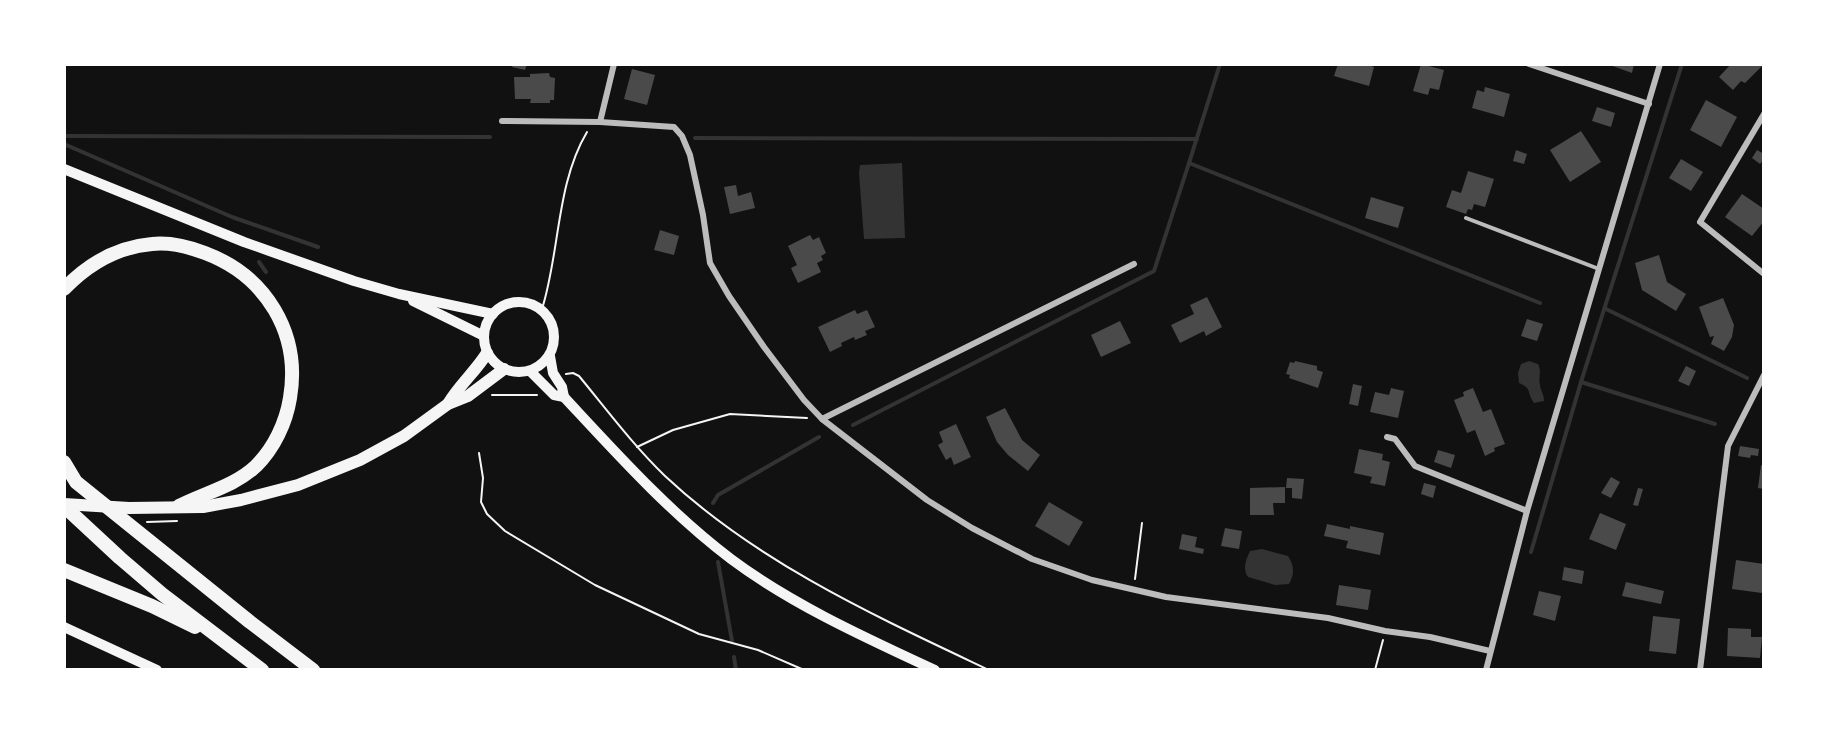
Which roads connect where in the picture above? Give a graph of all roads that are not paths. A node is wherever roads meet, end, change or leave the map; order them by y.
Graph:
1 (614, 64) edge
2 (1529, 64) edge
3 (1660, 64) edge
4 (1649, 104) junction
5 (1764, 114) edge
6 (502, 121) dead end
7 (597, 122) junction
8 (64, 169) edge
9 (1466, 218) dead end
10 (1134, 264) dead end
11 (1599, 269) junction
12 (1764, 274) edge
13 (64, 289) edge
14 (399, 294) junction
15 (493, 314) junction
16 (484, 336) junction
17 (487, 353) junction
18 (550, 356) junction
19 (504, 369) junction
20 (530, 371) junction
21 (1764, 375) edge
22 (564, 397) junction
23 (448, 404) junction
24 (822, 419) junction
25 (1387, 437) dead end
26 (64, 462) edge
27 (64, 471) edge
28 (76, 482) junction
29 (64, 505) edge
30 (179, 506) junction
31 (1527, 511) junction
32 (64, 570) edge
33 (64, 627) edge
34 (222, 640) junction
35 (1490, 651) junction
36 (157, 669) edge
37 (262, 669) edge
38 (313, 669) edge
39 (934, 669) edge
40 (1486, 669) edge
41 (1700, 669) edge

1 - 7 street
2 - 4 street
3 - 4 street
4 - 11 street
5 - 12 street
6 - 7 street
7 - 24 street
8 - 14 main road
9 - 11 lane
10 - 24 street
11 - 31 street
13 - 30 highway
14 - 15 main road
14 - 16 main road
15 - 16 main road
15 - 18 main road
16 - 17 main road
17 - 19 main road
17 - 23 main road
18 - 20 main road
18 - 22 main road
19 - 20 main road
19 - 23 main road
20 - 22 main road
21 - 41 street
22 - 39 main road
23 - 30 main road
24 - 35 street
25 - 31 street
26 - 28 highway
27 - 28 highway
28 - 38 highway
29 - 30 main road
29 - 34 highway
31 - 35 street
32 - 34 highway
33 - 36 main road
34 - 37 highway
35 - 40 street

